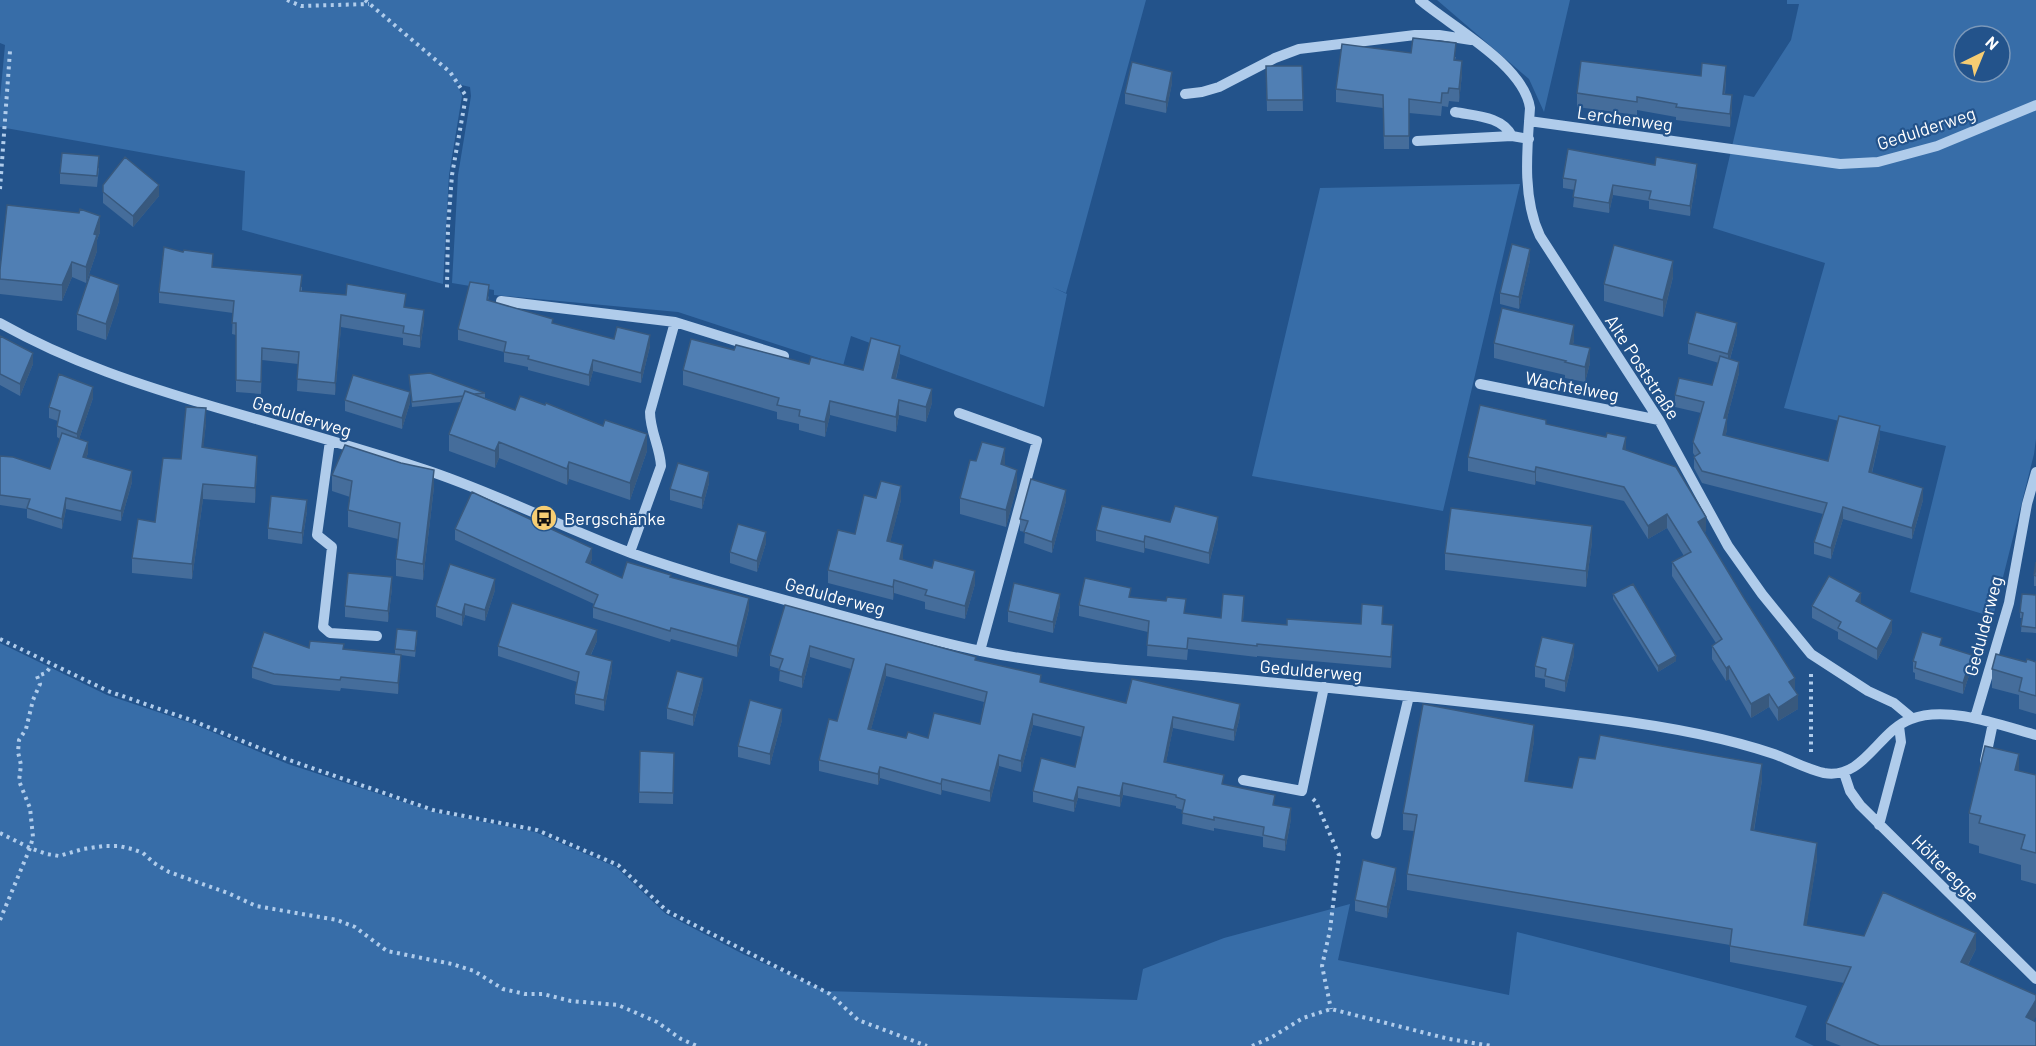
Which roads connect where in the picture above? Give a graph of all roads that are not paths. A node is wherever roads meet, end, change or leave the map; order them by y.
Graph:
1 (1420, 0) edge
2 (1473, 40) junction
3 (1185, 94) dead end
4 (2036, 105) edge
5 (1455, 112) dead end
6 (1529, 121) junction
7 (1512, 136) junction
8 (1529, 139) junction
9 (1417, 141) dead end
10 (1716, 148) joint
11 (501, 301) edge
12 (675, 322) junction
13 (0, 323) edge
14 (784, 356) edge
15 (1480, 384) dead end
16 (959, 413) dead end
17 (1659, 420) junction
18 (330, 441) junction
19 (2036, 472) edge
20 (630, 552) junction
21 (377, 636) dead end
22 (980, 651) junction
23 (1324, 687) junction
24 (1409, 696) junction
25 (1912, 718) junction
26 (1975, 718) junction
27 (1993, 723) junction
28 (1899, 726) junction
29 (2036, 735) edge
30 (1995, 769) edge
31 (1844, 773) junction
32 (1243, 780) dead end
33 (1879, 825) junction
34 (1376, 834) dead end
35 (2036, 980) edge

1 - 2 street, Alte Poststraße
2 - 3 street
2 - 6 street, Alte Poststraße
4 - 10 street, Gedulderweg
5 - 7 street
6 - 8 street, Alte Poststraße
6 - 10 street, Lerchenweg
7 - 8 street
7 - 9 street
8 - 17 street, Alte Poststraße
11 - 12 street
12 - 14 street
12 - 20 street
13 - 18 street, Gedulderweg
15 - 17 street, Wachtelweg
16 - 22 street
17 - 25 street, Alte Poststraße
18 - 20 street, Gedulderweg
18 - 21 street
19 - 26 street, Gedulderweg
20 - 22 street, Gedulderweg
22 - 23 street, Gedulderweg
23 - 24 street, Gedulderweg
23 - 32 street
24 - 31 street, Gedulderweg
24 - 34 street
25 - 26 street
25 - 28 street
26 - 27 street
27 - 29 street
27 - 30 street
28 - 31 street
28 - 33 street
31 - 33 street, Hölteregge
33 - 35 street, Hölteregge

